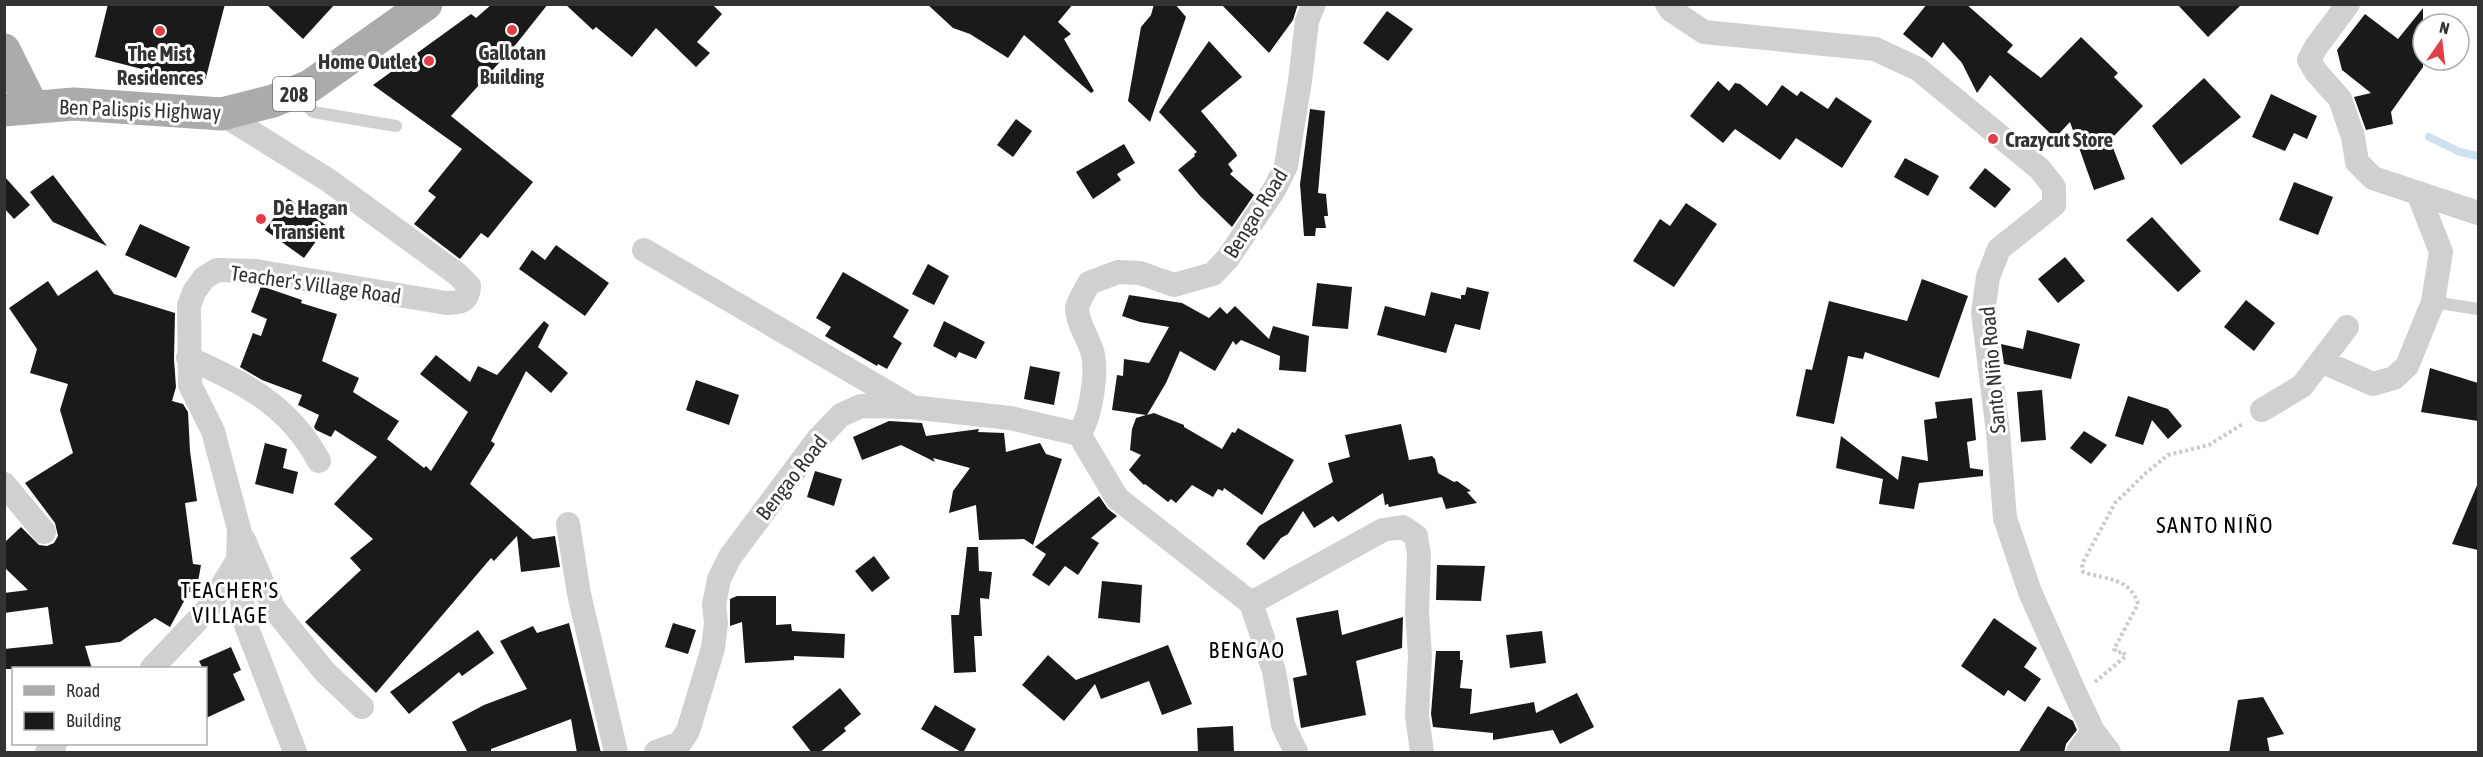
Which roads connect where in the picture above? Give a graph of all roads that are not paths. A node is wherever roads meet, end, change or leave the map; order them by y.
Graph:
1 (426, 4) edge
2 (1314, 4) edge
3 (1667, 4) edge
4 (2348, 4) edge
5 (4, 50) edge
6 (294, 94) junction
7 (18, 108) edge
8 (222, 114) junction
9 (396, 126) dead end
10 (2418, 193) junction
11 (2478, 213) edge
12 (644, 250) dead end
13 (2433, 302) junction
14 (2478, 309) edge
15 (2347, 327) dead end
16 (188, 358) junction
17 (2323, 362) junction
18 (911, 407) junction
19 (2262, 410) road end
20 (1080, 435) junction
21 (320, 461) dead end
22 (4, 484) edge
23 (568, 524) dead end
24 (239, 530) junction
25 (44, 532) dead end
26 (238, 561) junction
27 (1251, 603) junction
28 (154, 667) edge
29 (362, 707) dead end
30 (2093, 731) junction
31 (295, 753) edge
32 (616, 753) edge
33 (656, 753) edge
34 (1296, 753) edge
35 (1422, 753) edge
36 (2078, 753) edge
37 (2109, 753) edge

1 - 6 main road, Ben Palispis Highway / 208
2 - 20 street, Bengao Road
3 - 30 street, Santo Niño Road
4 - 10 street
5 - 7 main road
6 - 8 main road, Ben Palispis Highway / 208
6 - 9 lane
7 - 8 main road, Ben Palispis Highway / 208
8 - 16 street, Teacher's Village Road
10 - 11 street
10 - 13 street
12 - 18 street
13 - 14 lane
13 - 17 street
15 - 17 street
16 - 21 street
16 - 24 street, Teacher's Village Road
17 - 19 street
18 - 20 street, Bengao Road
18 - 33 street, Bengao Road
20 - 27 street
22 - 25 street
23 - 32 street
24 - 26 street, Teacher's Village Road
24 - 29 street
26 - 28 street
26 - 31 street, Teacher's Village Road
27 - 34 street
27 - 35 street
30 - 36 street
30 - 37 street, Santo Niño Road

